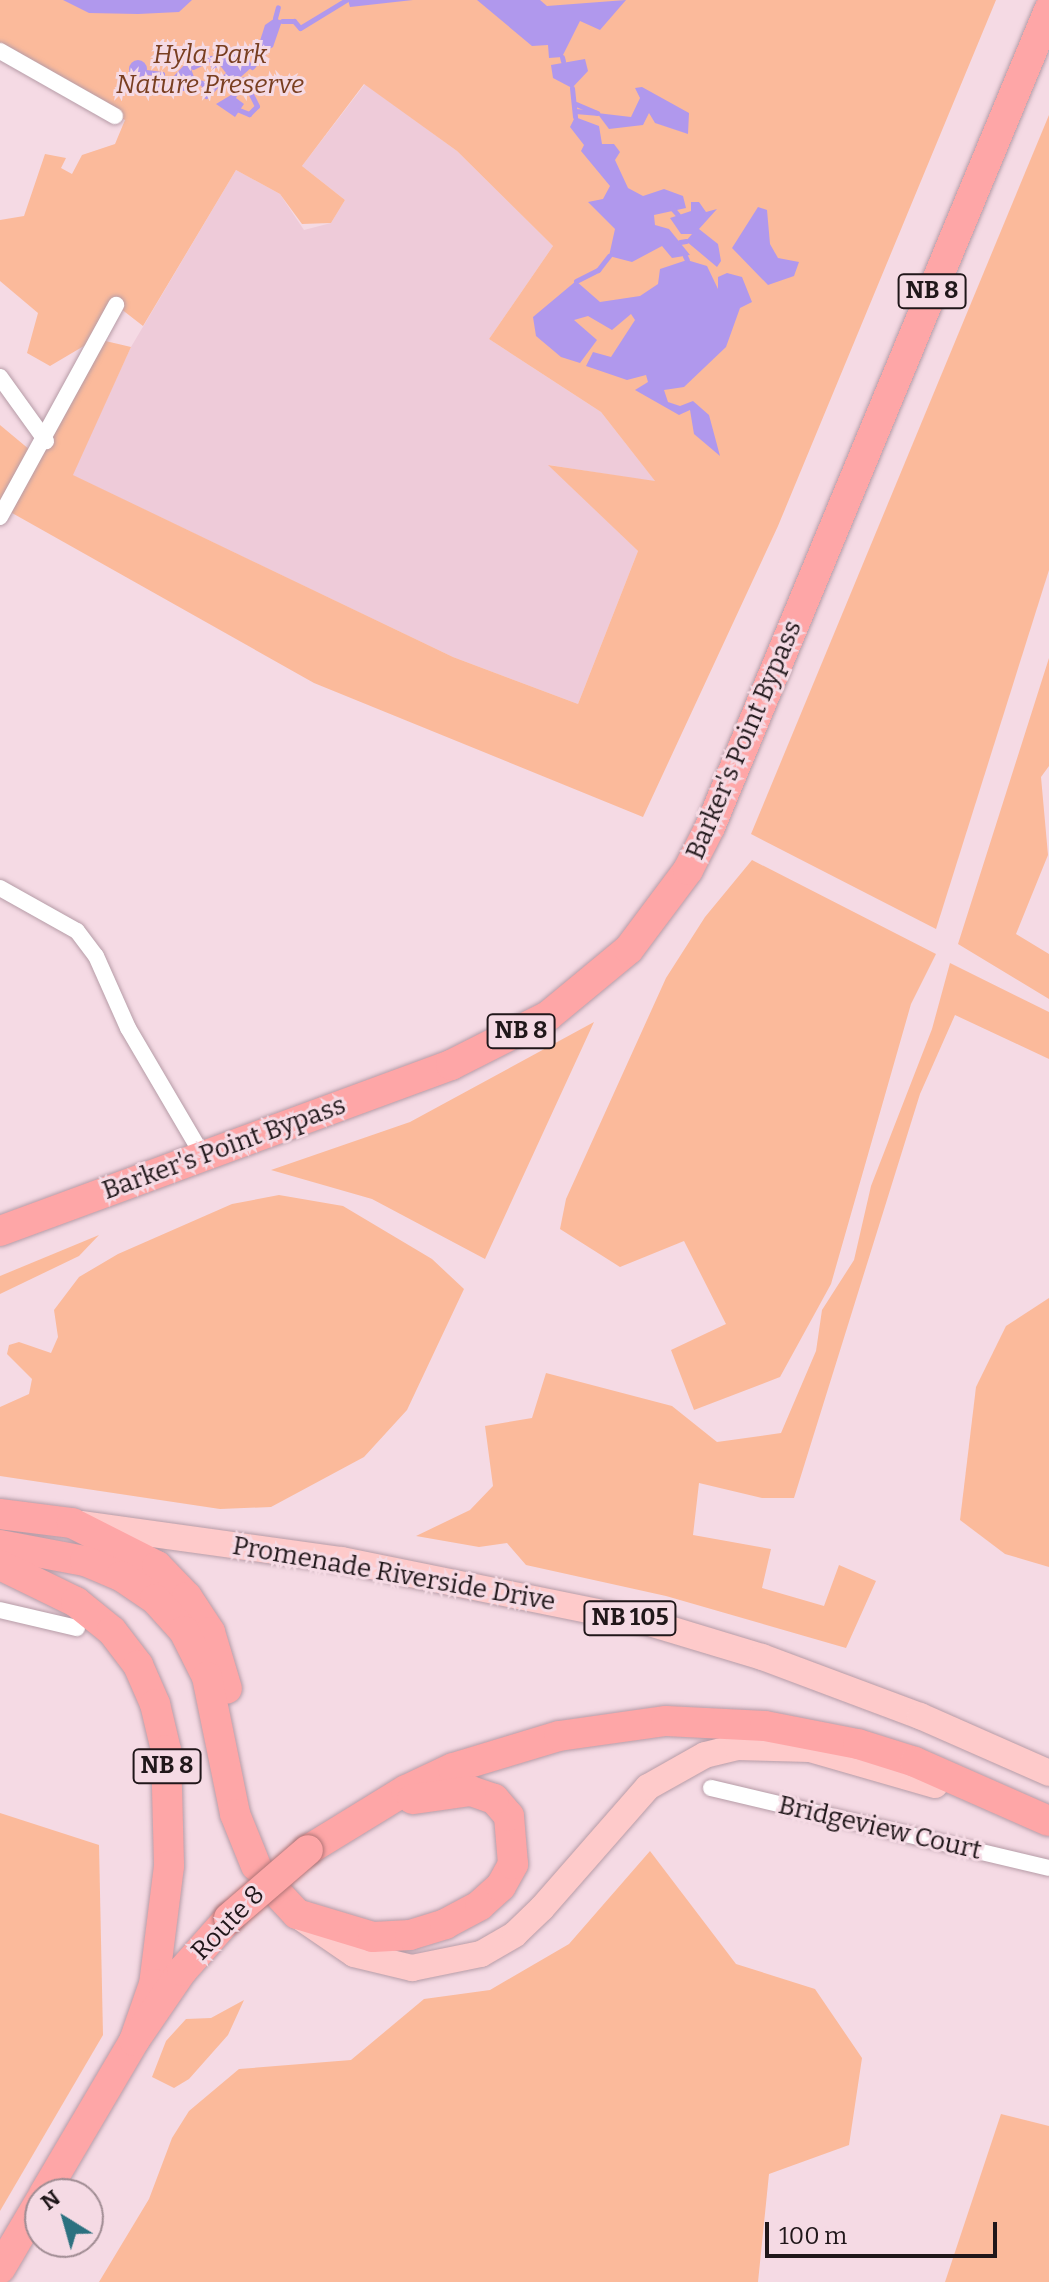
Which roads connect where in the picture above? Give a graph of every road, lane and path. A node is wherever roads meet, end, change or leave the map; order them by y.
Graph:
1 (1049, 10) edge
2 (0, 51) edge
3 (115, 116) dead end
4 (116, 305) dead end
5 (0, 377) edge
6 (46, 441) junction
7 (0, 517) edge
8 (0, 888) edge
9 (203, 1156) junction
10 (0, 1231) edge
11 (0, 1514) edge
12 (72, 1523) junction
13 (0, 1545) edge
14 (0, 1565) edge
15 (0, 1610) edge
16 (77, 1628) dead end
17 (1049, 1773) edge
18 (230, 1779) junction
19 (711, 1788) dead end
20 (1049, 1821) edge
21 (344, 1826) junction
22 (1049, 1830) edge
23 (256, 1866) dead end
24 (1049, 1868) edge
25 (289, 1906) joint
26 (134, 2041) junction
27 (53, 2178) edge
28 (24, 2228) edge
29 (0, 2269) edge

1 - 9 highway, Barker's Point Bypass / NB 8
2 - 3 street
4 - 6 street
5 - 6 street
6 - 7 street
8 - 9 street
9 - 10 highway, Barker's Point Bypass / NB 8
11 - 12 highway, Promenade Riverside Drive / NB 105
12 - 17 main road, Promenade Riverside Drive / NB 105
12 - 18 highway, NB 8
13 - 18 highway
14 - 26 highway, NB 8
15 - 16 street
18 - 23 highway
19 - 24 street, Bridgeview Court
20 - 21 highway
21 - 25 highway
21 - 26 highway, Route 8 / NB 8, bridge
22 - 25 main road
26 - 27 highway, NB 8
28 - 29 highway

